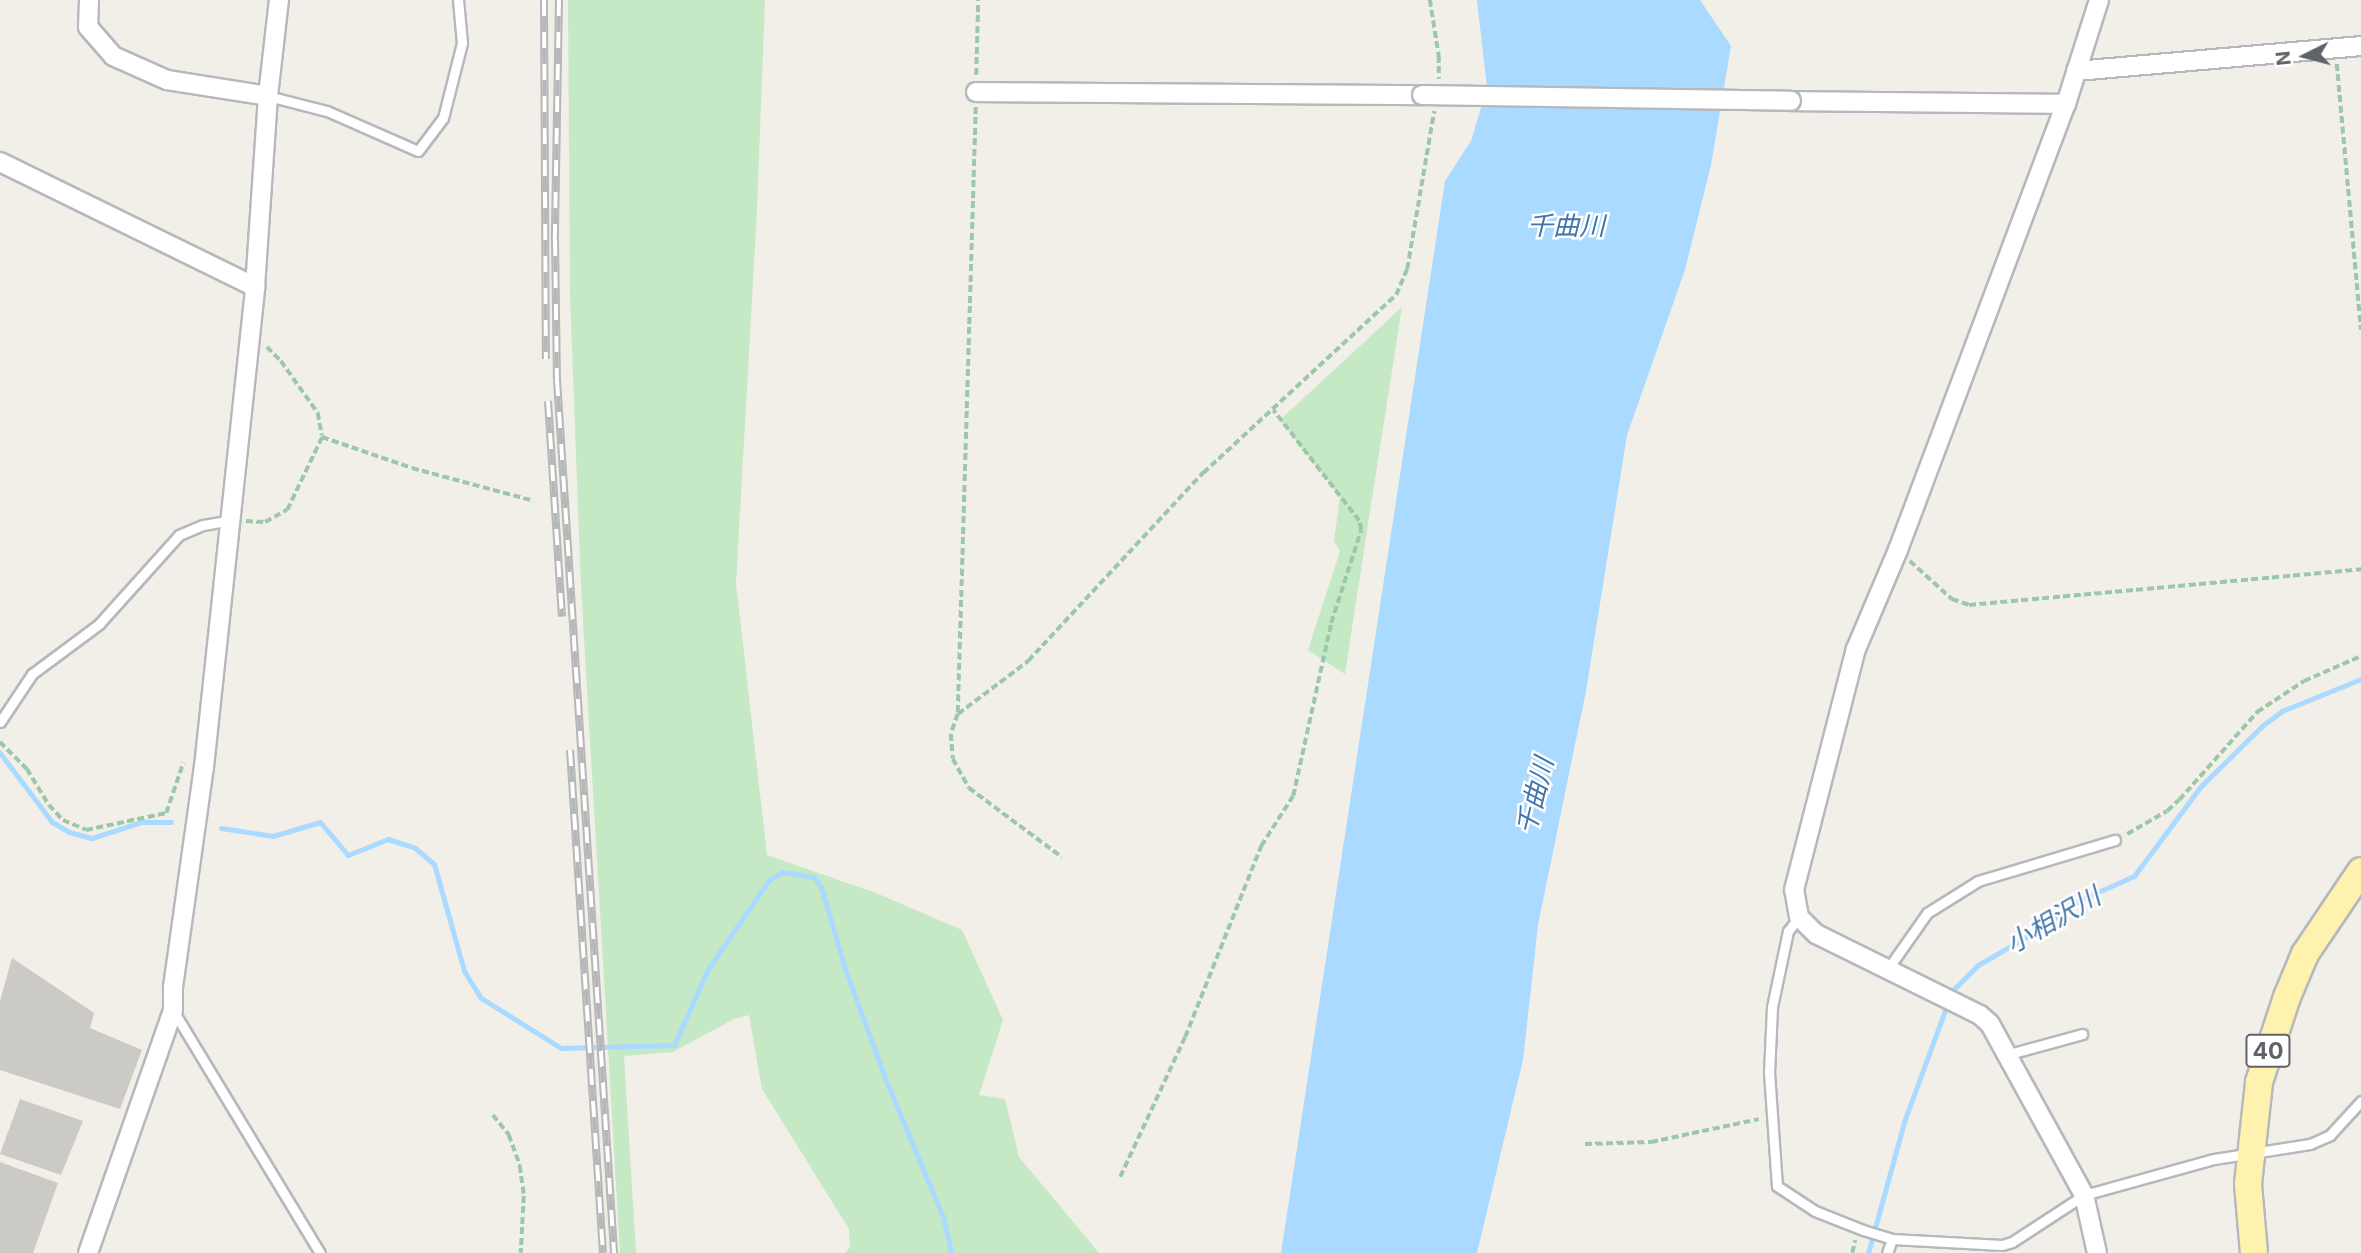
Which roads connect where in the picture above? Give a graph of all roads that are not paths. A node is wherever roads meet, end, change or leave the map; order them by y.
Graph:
1 (89, 0) edge
2 (279, 0) edge
3 (458, 0) edge
4 (2099, 0) edge
5 (2361, 46) edge
6 (2076, 71) junction
7 (976, 92) road end
8 (268, 96) junction
9 (2066, 103) junction
10 (0, 162) edge
11 (255, 287) junction
12 (230, 520) junction
13 (0, 722) edge
14 (2115, 840) road end
15 (2361, 871) edge
16 (2351, 899) edge
17 (1798, 917) junction
18 (1886, 971) junction
19 (173, 1010) junction
20 (2082, 1034) dead end
21 (2006, 1055) junction
22 (2361, 1101) edge
23 (2252, 1152) junction
24 (2084, 1195) junction
25 (1890, 1238) junction
26 (88, 1253) edge
27 (320, 1253) edge
28 (1887, 1253) edge
29 (2097, 1253) edge
30 (2254, 1253) edge

1 - 8 street
2 - 8 street
3 - 8 lane
4 - 6 street
5 - 6 street
6 - 9 street
7 - 9 street, bridge
8 - 11 street
9 - 17 street
10 - 11 street
11 - 12 street
12 - 13 lane
12 - 19 street
14 - 18 lane
15 - 16 main road, 40
16 - 23 main road, 40
17 - 18 street
17 - 25 lane
18 - 21 street
19 - 26 street
19 - 27 lane
20 - 21 lane
21 - 24 street
22 - 23 lane
23 - 24 lane
23 - 30 main road, 40
24 - 25 lane
24 - 29 street
25 - 28 lane

